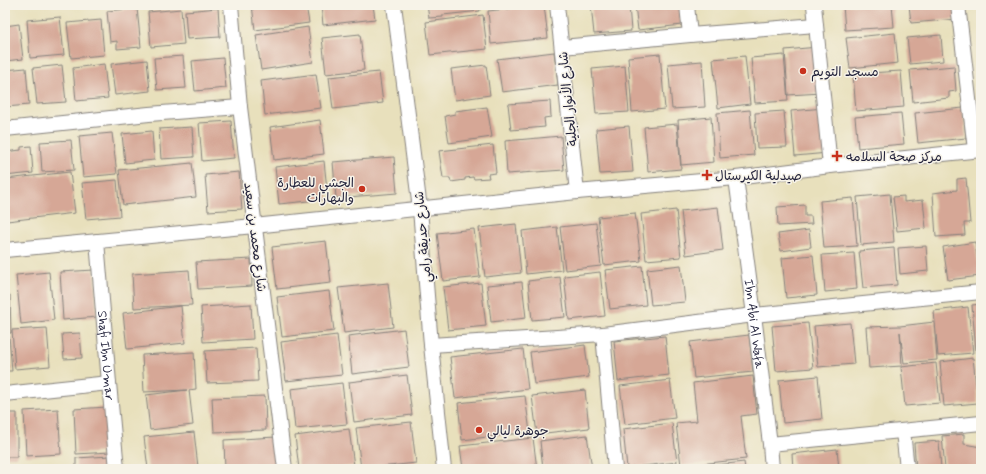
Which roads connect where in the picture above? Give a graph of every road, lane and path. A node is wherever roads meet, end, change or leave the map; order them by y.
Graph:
1 (231, 5) edge
2 (394, 5) edge
3 (557, 5) edge
4 (687, 5) edge
5 (814, 5) edge
6 (958, 5) edge
7 (816, 24) junction
8 (690, 35) junction
9 (562, 46) junction
10 (240, 107) junction
11 (5, 129) edge
12 (978, 150) edge
13 (830, 166) junction
14 (736, 178) junction
15 (577, 192) junction
16 (420, 209) junction
17 (254, 226) junction
18 (97, 241) junction
19 (5, 250) edge
20 (981, 292) edge
21 (754, 315) junction
22 (603, 334) junction
23 (431, 345) junction
24 (109, 383) junction
25 (5, 394) edge
26 (981, 423) edge
27 (903, 431) junction
28 (770, 444) junction
29 (118, 469) edge
30 (285, 469) edge
31 (444, 469) edge
32 (615, 469) edge
33 (772, 469) edge
34 (907, 469) edge

1 - 10 street, شارع محمد بن سعيد
2 - 16 street, شارع حديقة رامي
3 - 9 street, شارع الأنوار الجلية
4 - 8 street
5 - 7 street
6 - 12 street
7 - 8 street
7 - 13 street
8 - 9 street
9 - 15 street, شارع الأنوار الجلية
10 - 11 street
10 - 17 street, شارع محمد بن سعيد
12 - 13 street
13 - 14 street
14 - 15 street
14 - 21 street, Ibn Abi Al Wafa
15 - 16 street
16 - 17 street
16 - 23 street, شارع حديقة رامي
17 - 18 street
17 - 30 street, شارع محمد بن سعيد
18 - 19 street
18 - 24 street, Shafi Ibn Umar
20 - 21 street
21 - 22 street
21 - 28 street, Ibn Abi Al Wafa
22 - 23 street
22 - 32 street
23 - 31 street, شارع حديقة رامي
24 - 25 street
24 - 29 street, Shafi Ibn Umar
26 - 27 street
27 - 28 street
27 - 34 street
28 - 33 street, Ibn Abi Al Wafa

